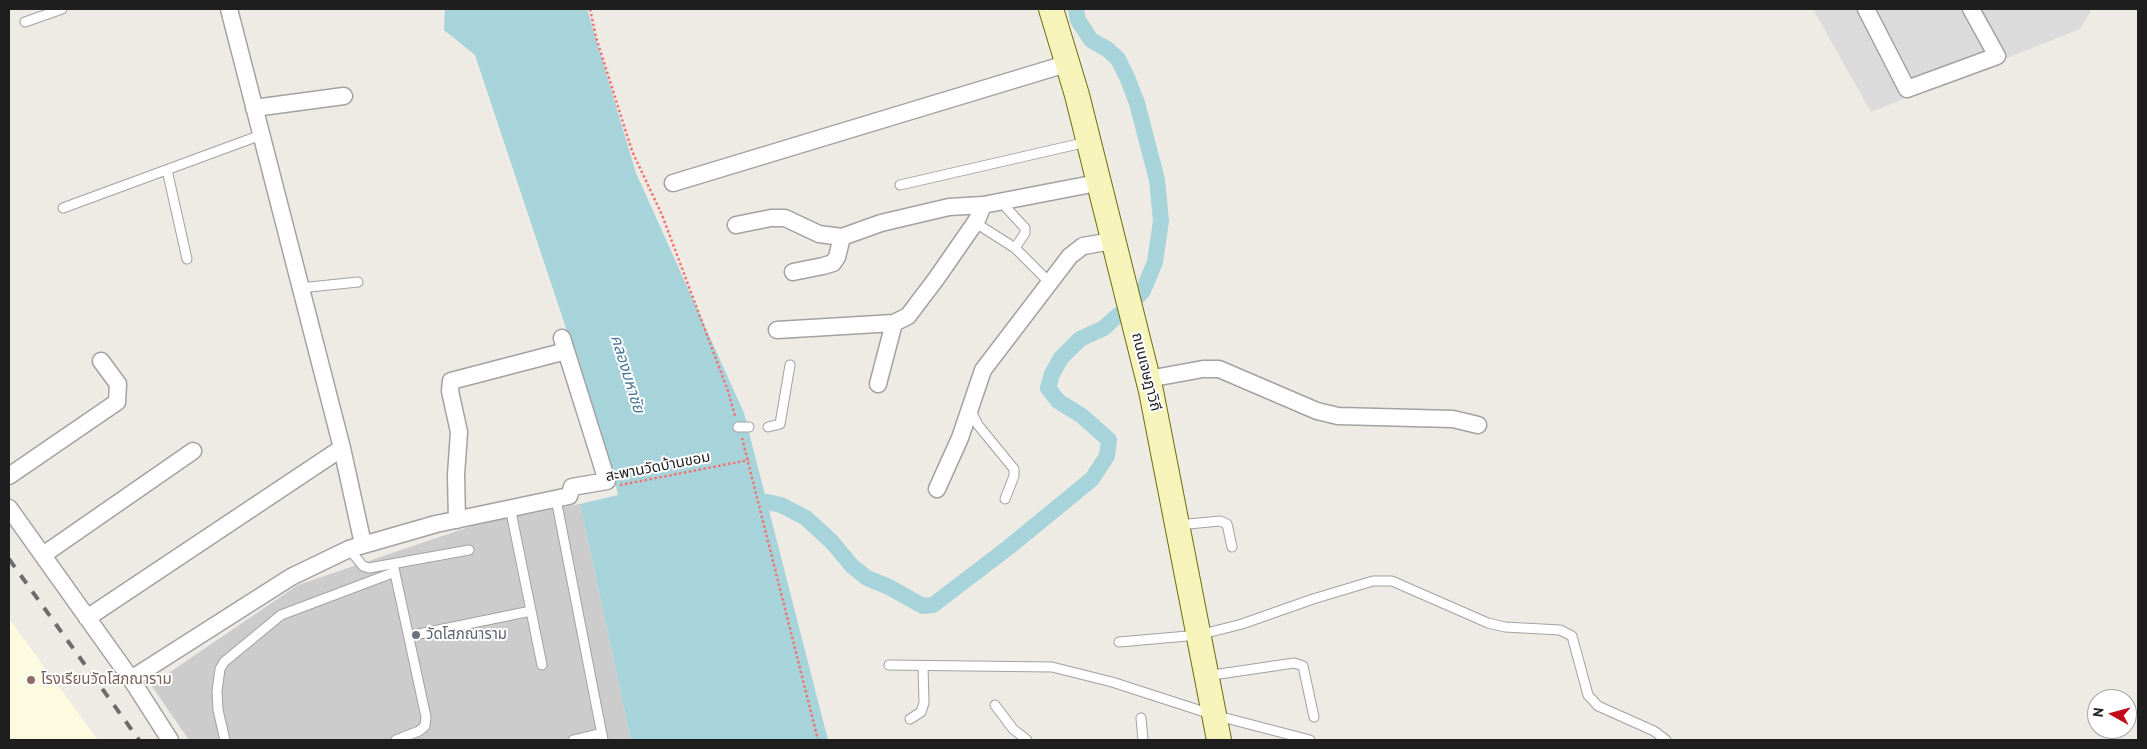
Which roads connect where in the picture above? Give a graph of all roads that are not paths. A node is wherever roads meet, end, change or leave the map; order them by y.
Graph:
1 (62, 9) edge
2 (229, 9) edge
3 (1051, 9) edge
4 (1866, 9) edge
5 (1971, 9) edge
6 (25, 22) dead end
7 (1066, 64) junction
8 (344, 96) dead end
9 (254, 108) junction
10 (261, 135) junction
11 (1087, 142) junction
12 (167, 170) junction
13 (674, 182) dead end
14 (1097, 183) junction
15 (900, 185) dead end
16 (1000, 202) junction
17 (983, 205) junction
18 (63, 208) dead end
19 (736, 225) dead end
20 (982, 227) dead end
21 (842, 237) junction
22 (1112, 242) junction
23 (1015, 248) junction
24 (187, 259) dead end
25 (793, 272) dead end
26 (358, 282) dead end
27 (1049, 282) junction
28 (300, 288) junction
29 (894, 323) junction
30 (777, 330) dead end
31 (101, 361) dead end
32 (790, 365) dead end
33 (1148, 379) junction
34 (878, 384) dead end
35 (970, 408) junction
36 (1478, 425) dead end
37 (738, 427) road end
38 (749, 427) dead end
39 (768, 427) dead end
40 (342, 448) junction
41 (193, 452) dead end
42 (9, 476) edge
43 (937, 489) dead end
44 (556, 498) junction
45 (1006, 499) dead end
46 (510, 507) junction
47 (9, 508) edge
48 (457, 520) junction
49 (1178, 525) junction
50 (356, 546) junction
51 (1232, 547) dead end
52 (469, 550) dead end
53 (43, 556) junction
54 (394, 568) junction
55 (531, 611) junction
56 (88, 618) junction
57 (1198, 635) junction
58 (409, 636) junction
59 (1119, 642) dead end
60 (542, 665) dead end
61 (889, 665) dead end
62 (923, 666) junction
63 (1206, 676) junction
64 (131, 679) junction
65 (995, 705) dead end
66 (1214, 715) junction
67 (1314, 717) dead end
68 (1141, 718) dead end
69 (910, 719) dead end
70 (603, 737) edge
71 (170, 740) edge
72 (225, 740) edge
73 (396, 740) edge
74 (573, 740) edge
75 (1027, 740) edge
76 (1143, 740) edge
77 (1219, 740) edge
78 (1310, 740) edge
79 (1666, 740) edge

1 - 6 lane
2 - 9 street
3 - 7 street, ถนนเจษฎาวิถี
4 - 5 street
7 - 11 street, ถนนเจษฎาวิถี
7 - 13 street
8 - 9 street
9 - 10 street
10 - 12 lane
10 - 28 street
11 - 14 street, ถนนเจษฎาวิถี
11 - 15 lane
12 - 18 lane
12 - 24 lane
14 - 16 street
14 - 22 street, ถนนเจษฎาวิถี
16 - 17 street
16 - 23 lane
17 - 21 street
17 - 29 street
19 - 21 street
20 - 23 lane
21 - 25 street
22 - 27 street
22 - 33 street, ถนนเจษฎาวิถี
23 - 27 lane
26 - 28 lane
27 - 35 street
28 - 40 street
29 - 30 street
29 - 34 street
31 - 42 street
32 - 39 lane
33 - 36 street
33 - 49 street, ถนนเจษฎาวิถี
35 - 43 street
35 - 45 lane
37 - 38 lane
40 - 50 street
40 - 56 street
41 - 53 street
44 - 46 street
44 - 48 street
44 - 70 lane
46 - 48 street
46 - 55 lane
47 - 53 street
48 - 50 street
49 - 51 lane
49 - 57 street, ถนนเจษฎาวิถี
50 - 54 lane
50 - 64 street
52 - 54 lane
53 - 56 street
54 - 58 lane
54 - 72 lane
55 - 58 lane
55 - 60 lane
56 - 64 street
57 - 59 lane
57 - 63 street, ถนนเจษฎาวิถี
57 - 79 lane
58 - 73 lane
61 - 62 lane
62 - 66 lane
62 - 69 lane
63 - 66 street, ถนนเจษฎาวิถี
63 - 67 lane
64 - 71 street
65 - 75 lane
66 - 77 street, ถนนเจษฎาวิถี
66 - 78 lane
68 - 76 lane
70 - 74 lane

